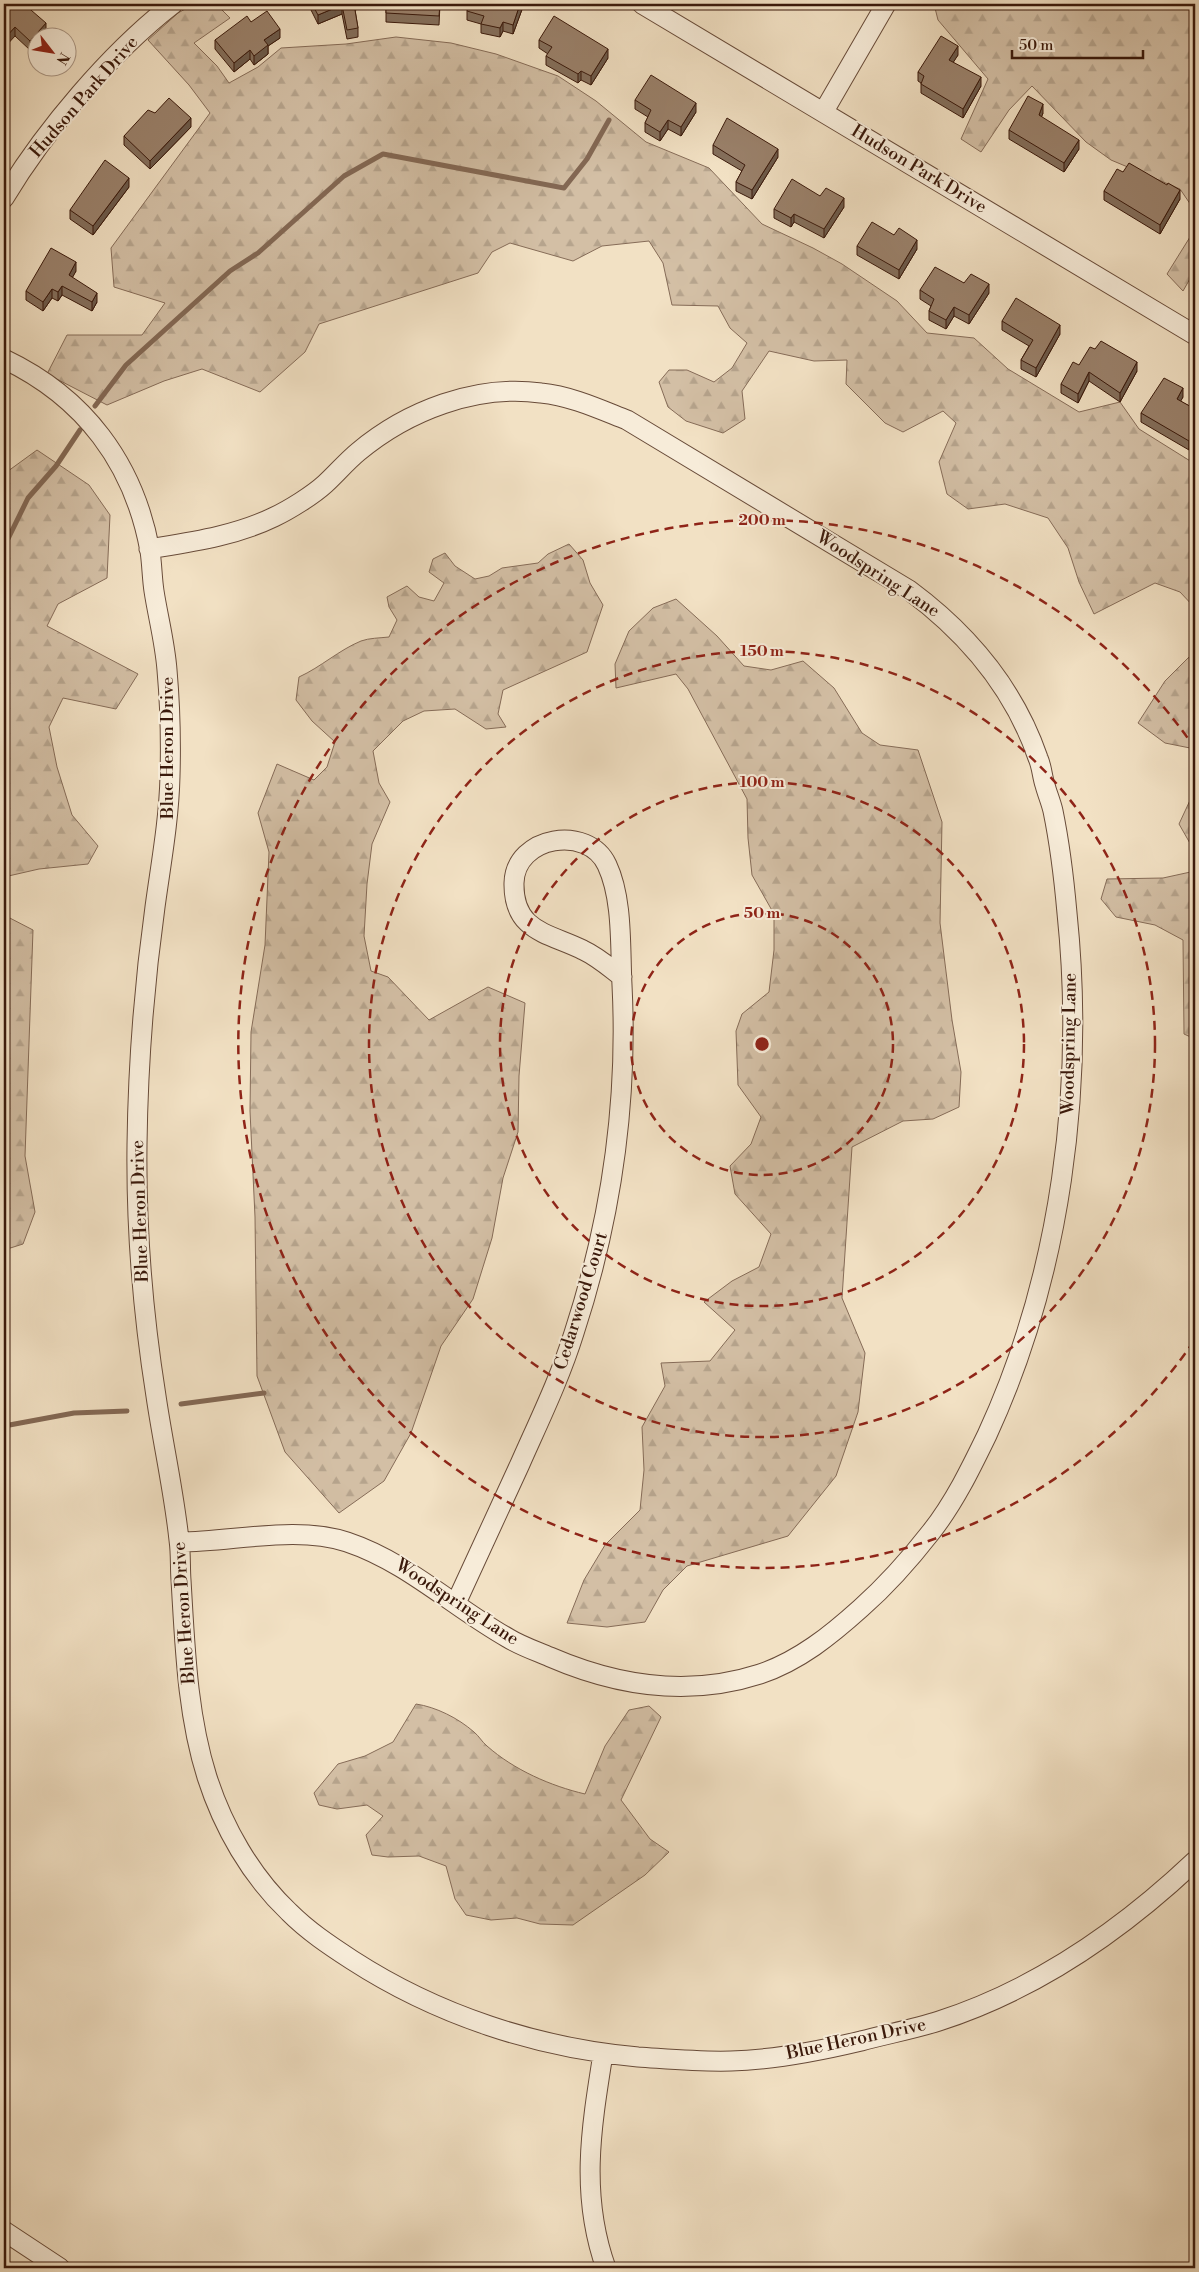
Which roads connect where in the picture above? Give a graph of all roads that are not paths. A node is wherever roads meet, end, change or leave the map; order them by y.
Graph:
1 (173, 4) edge
2 (642, 4) edge
3 (886, 4) edge
4 (824, 111) junction
5 (4, 198) edge
6 (1195, 335) edge
7 (4, 359) edge
8 (149, 549) junction
9 (622, 977) junction
10 (180, 1542) junction
11 (456, 1603) junction
12 (1195, 1861) edge
13 (603, 2054) junction
14 (4, 2231) edge
15 (60, 2268) edge
16 (606, 2268) edge

1 - 5 street, Hudson Park Drive
2 - 4 street, Hudson Park Drive
3 - 4 street
4 - 6 street, Hudson Park Drive
7 - 8 street, Blue Heron Drive
8 - 10 street, Blue Heron Drive
8 - 11 street, Woodspring Lane
9 - 9 street, Cedarwood Court
9 - 11 street, Cedarwood Court
10 - 11 street, Woodspring Lane
10 - 13 street, Blue Heron Drive
12 - 13 street, Blue Heron Drive
13 - 16 street
14 - 15 street

